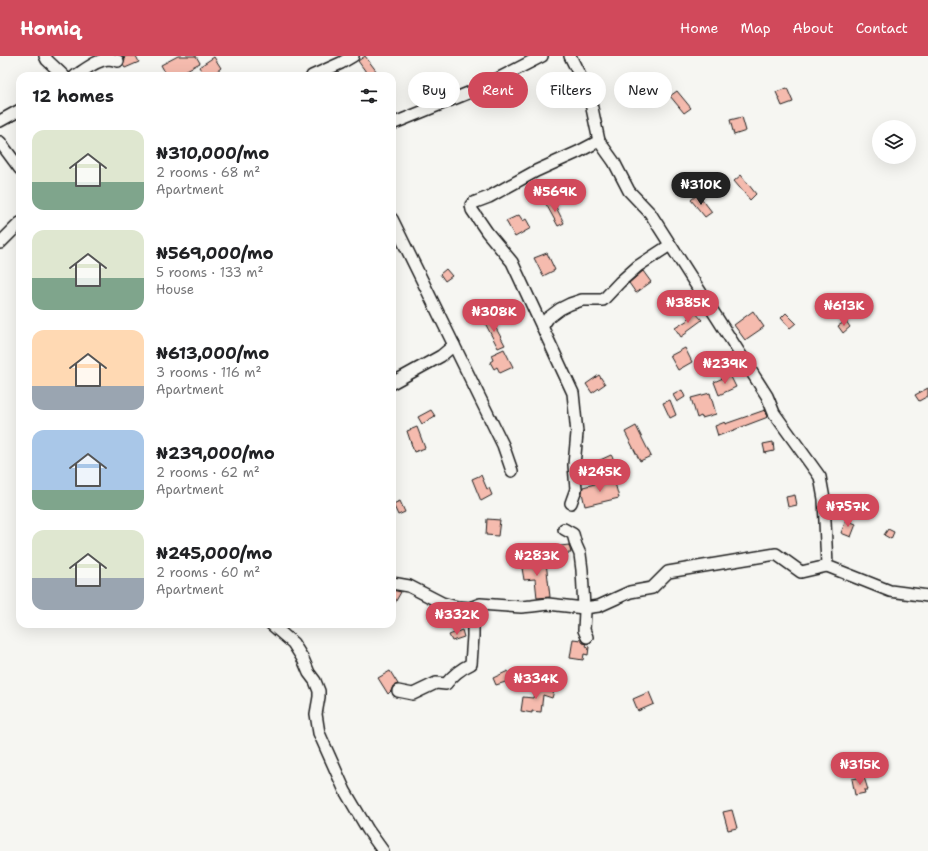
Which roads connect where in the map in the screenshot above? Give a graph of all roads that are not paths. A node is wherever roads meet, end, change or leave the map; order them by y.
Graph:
1 (45, 56) edge
2 (353, 56) edge
3 (542, 56) edge
4 (570, 56) edge
5 (118, 61) dead end
6 (60, 72) edge
7 (82, 72) edge
8 (321, 72) edge
9 (16, 112) edge
10 (0, 121) edge
11 (396, 122) edge
12 (599, 141) junction
13 (0, 142) edge
14 (16, 164) edge
15 (16, 227) edge
16 (396, 227) edge
17 (0, 243) edge
18 (670, 244) junction
19 (542, 327) junction
20 (454, 345) junction
21 (396, 381) edge
22 (512, 471) dead end
23 (571, 503) dead end
24 (564, 528) dead end
25 (827, 566) junction
26 (396, 584) edge
27 (928, 596) edge
28 (474, 607) junction
29 (584, 608) junction
30 (275, 628) edge
31 (587, 637) dead end
32 (398, 691) dead end
33 (383, 851) edge

1 - 6 street
2 - 8 street
3 - 11 street
4 - 12 street
5 - 7 street
9 - 10 street
12 - 18 street
12 - 19 street
13 - 14 street
15 - 17 street
16 - 20 street
18 - 19 street
18 - 25 street
19 - 23 street
20 - 21 street
20 - 22 street
24 - 29 street
25 - 27 street
25 - 29 street
26 - 28 street
28 - 29 street
28 - 32 street
29 - 31 street
30 - 33 street

